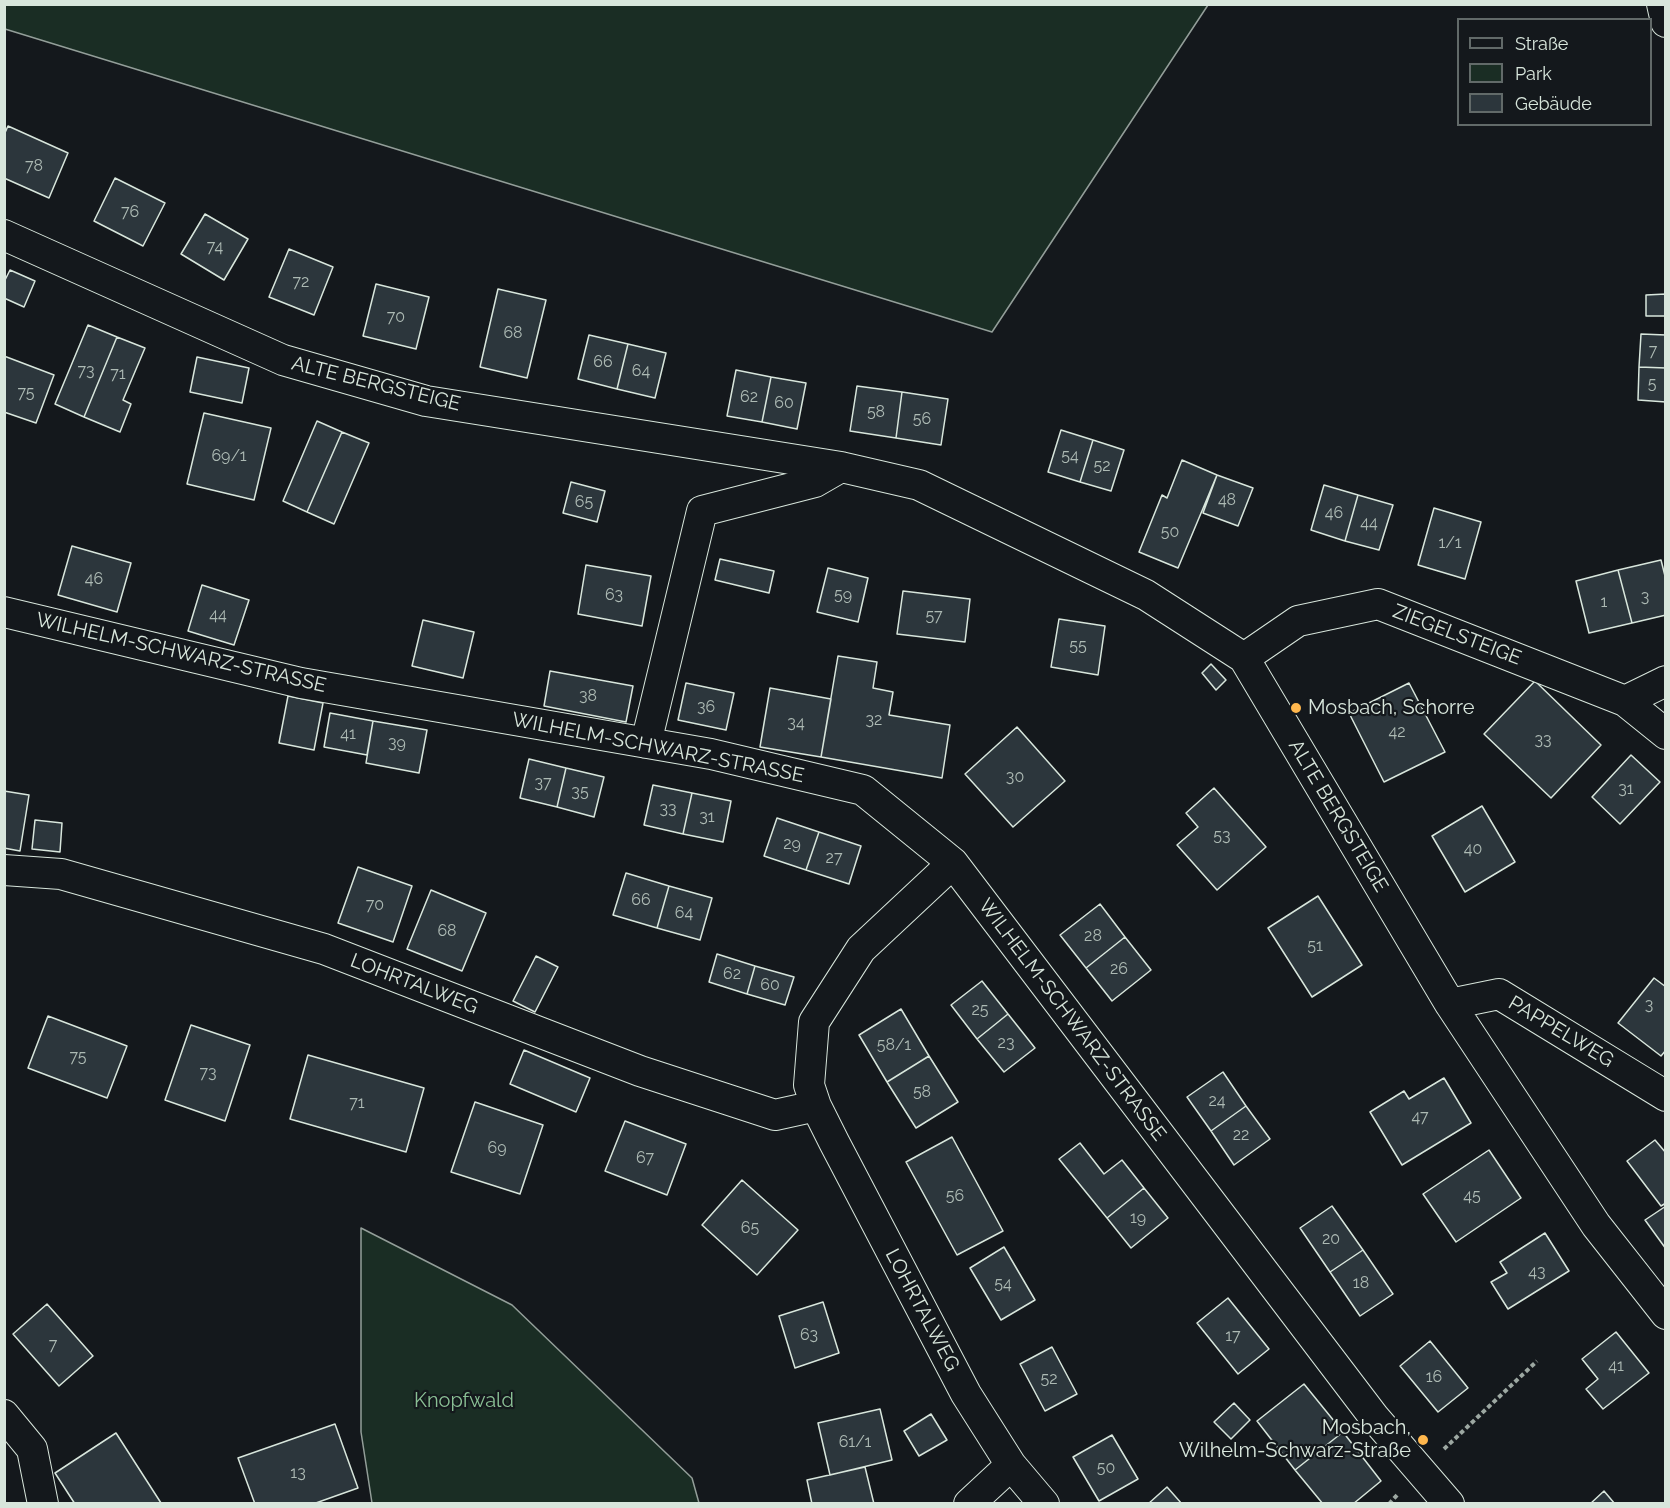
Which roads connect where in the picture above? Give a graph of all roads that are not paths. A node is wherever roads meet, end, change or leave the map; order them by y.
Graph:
1 (1662, 4) edge
2 (1665, 22) edge
3 (4, 235) edge
4 (841, 467) junction
5 (4, 612) edge
6 (1244, 658) junction
7 (1665, 681) edge
8 (1625, 701) junction
9 (1665, 734) edge
10 (646, 743) junction
11 (953, 863) junction
12 (4, 870) edge
13 (1450, 1004) junction
14 (1665, 1096) edge
15 (816, 1106) junction
16 (1665, 1314) edge
17 (4, 1415) edge
18 (1011, 1465) junction
19 (43, 1503) edge
20 (969, 1503) edge
21 (1044, 1503) edge
22 (1449, 1503) edge

1 - 2 street
3 - 4 street, ALTE BERGSTEIGE
4 - 6 street, ALTE BERGSTEIGE
4 - 10 street
5 - 10 street, WILHELM-SCHWARZ-STRASSE
6 - 8 street, ZIEGELSTEIGE
6 - 13 street, ALTE BERGSTEIGE
7 - 8 street
8 - 9 street, ZIEGELSTEIGE
10 - 11 street, WILHELM-SCHWARZ-STRASSE
11 - 15 street, LOHRTALWEG
11 - 22 street, WILHELM-SCHWARZ-STRASSE
12 - 15 street, LOHRTALWEG
13 - 14 street, PAPPELWEG
13 - 16 street, ALTE BERGSTEIGE
15 - 18 street, LOHRTALWEG
17 - 19 street
18 - 20 street
18 - 21 street, LOHRTALWEG

